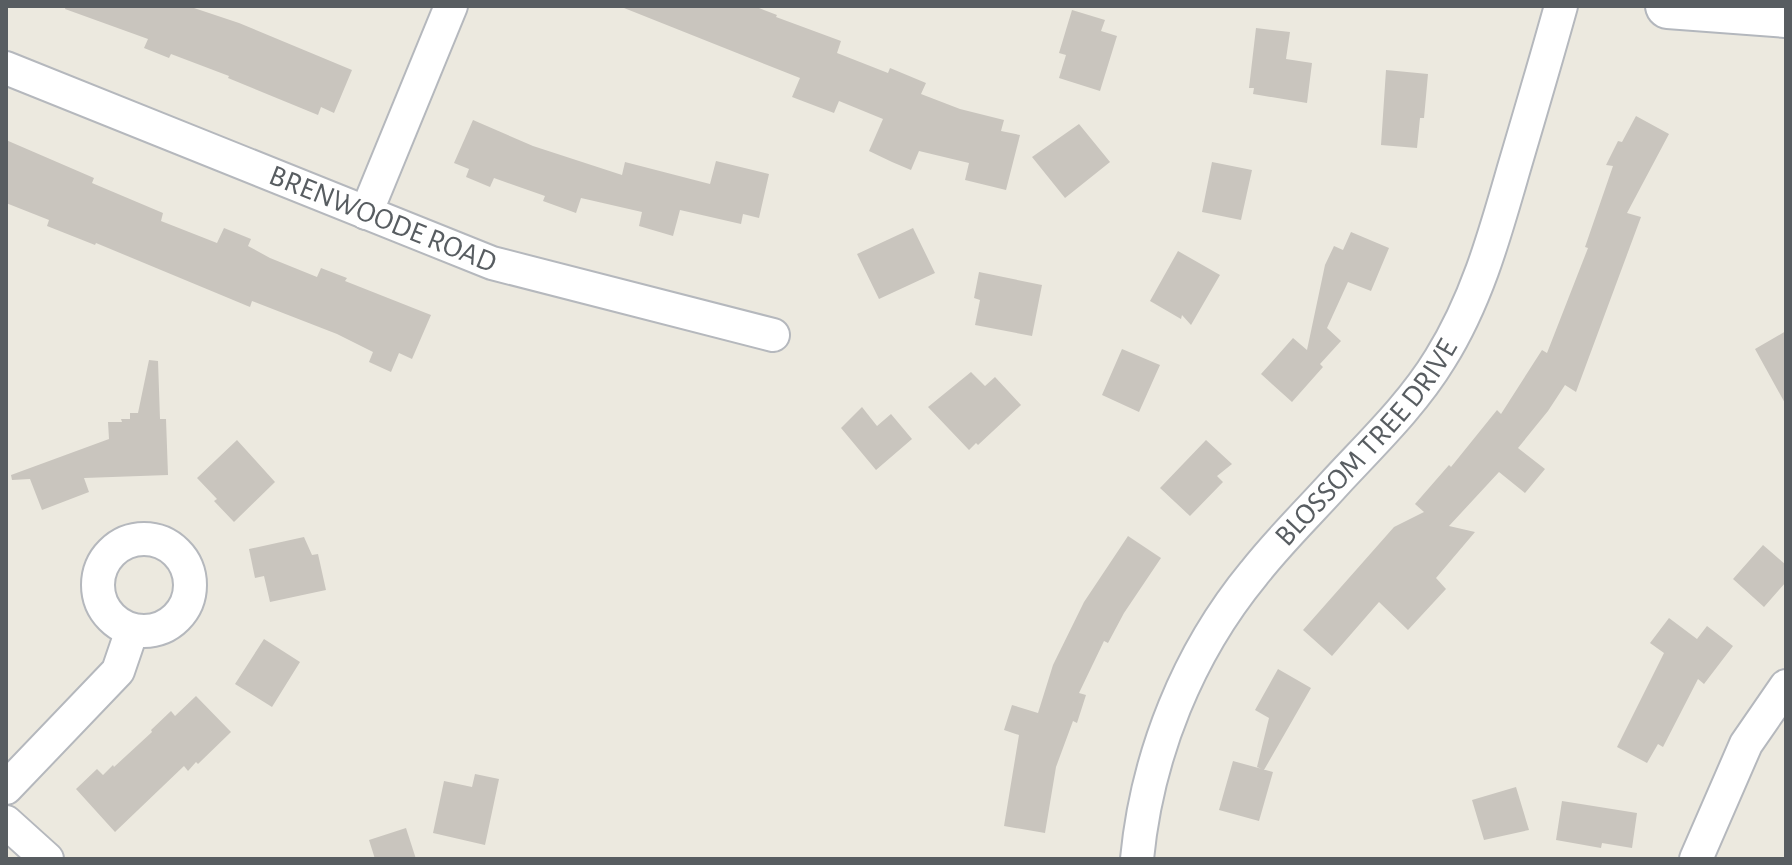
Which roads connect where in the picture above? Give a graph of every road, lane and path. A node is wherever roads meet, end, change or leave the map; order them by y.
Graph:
1 (451, 6) edge
2 (1561, 6) edge
3 (1668, 6) edge
4 (1786, 15) edge
5 (6, 68) edge
6 (366, 213) junction
7 (773, 335) dead end
8 (132, 630) dead end
9 (1786, 686) edge
10 (6, 788) edge
11 (6, 822) edge
12 (47, 859) edge
13 (1137, 859) edge
14 (1696, 859) edge

1 - 6 street
2 - 13 street, BLOSSOM TREE DRIVE
3 - 4 street
5 - 6 street, BRENWOODE ROAD
6 - 7 street, BRENWOODE ROAD
8 - 10 street
9 - 14 street
11 - 12 street

